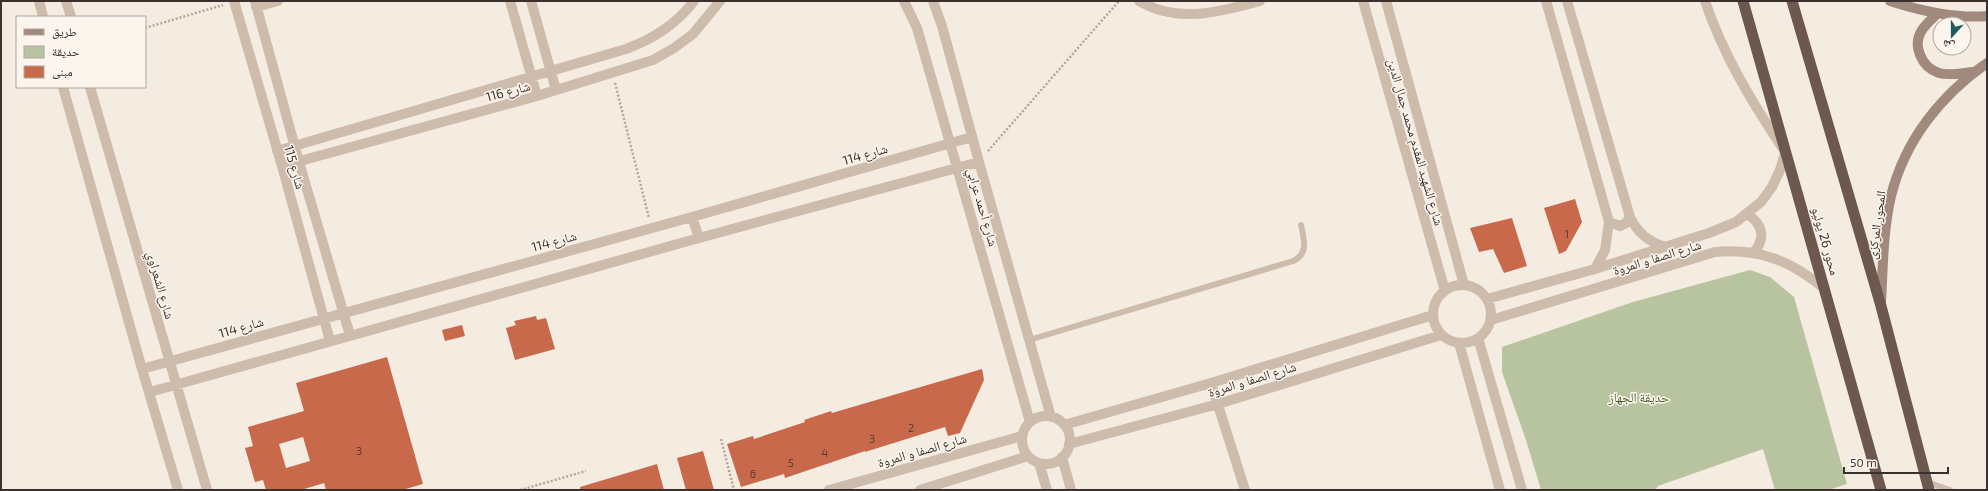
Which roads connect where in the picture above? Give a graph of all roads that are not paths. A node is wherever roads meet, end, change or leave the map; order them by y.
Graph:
1 (39, 1) edge
2 (66, 1) edge
3 (278, 1) edge
4 (510, 1) edge
5 (531, 1) edge
6 (694, 1) edge
7 (720, 1) edge
8 (904, 1) edge
9 (933, 1) edge
10 (1139, 1) edge
11 (1260, 1) edge
12 (1363, 1) edge
13 (1386, 1) edge
14 (1546, 1) edge
15 (1567, 1) edge
16 (1705, 1) edge
17 (1743, 1) edge
18 (1792, 1) edge
19 (1890, 1) edge
20 (234, 2) edge
21 (255, 4) edge
22 (1937, 14) junction
23 (43, 16) edge
24 (71, 16) edge
25 (1987, 16) edge
26 (1987, 62) edge
27 (550, 71) junction
28 (1973, 72) junction
29 (532, 76) junction
30 (63, 88) edge
31 (90, 88) edge
32 (556, 90) junction
33 (537, 96) junction
34 (972, 137) junction
35 (951, 143) junction
36 (295, 146) junction
37 (277, 151) junction
38 (1785, 153) junction
39 (299, 162) junction
40 (978, 162) junction
41 (282, 166) junction
42 (958, 168) junction
43 (1748, 214) junction
44 (1630, 217) junction
45 (692, 218) junction
46 (1610, 222) junction
47 (1301, 225) dead end
48 (699, 238) junction
49 (1663, 246) junction
50 (1754, 252) junction
51 (1595, 269) junction
52 (1464, 285) junction
53 (1825, 289) junction
54 (1445, 291) junction
55 (1487, 299) junction
56 (1880, 306) junction
57 (343, 312) junction
58 (1433, 315) junction
59 (323, 318) junction
60 (1491, 320) junction
61 (1441, 334) junction
62 (350, 335) junction
63 (1478, 338) junction
64 (1029, 340) junction
65 (330, 341) junction
66 (1459, 343) junction
67 (169, 361) junction
68 (142, 368) junction
69 (1211, 383) junction
70 (177, 384) junction
71 (150, 392) junction
72 (1218, 404) junction
73 (1051, 416) junction
74 (1030, 422) junction
75 (1064, 425) junction
76 (1022, 436) junction
77 (1069, 444) junction
78 (1028, 456) junction
79 (1062, 457) junction
80 (1039, 463) junction
81 (1928, 486) edge
82 (178, 490) edge
83 (207, 490) edge
84 (829, 490) edge
85 (920, 490) edge
86 (1047, 490) edge
87 (1071, 490) edge
88 (1245, 490) edge
89 (1500, 490) edge
90 (1522, 490) edge
91 (1881, 490) edge
92 (1950, 490) edge

1 - 23 street
2 - 24 street
3 - 21 street
4 - 29 street
5 - 27 street
6 - 27 street, شارع 116
7 - 32 street, شارع 116
8 - 35 street, شارع أحمد عرابي
9 - 34 street, شارع أحمد عرابي
10 - 11 street
12 - 54 street, شارع الشهيد المقدم محمد جمال الدين
13 - 52 street, شارع الشهيد المقدم محمد جمال الدين
14 - 46 street, شارع الصفا و المروة
15 - 44 street, شارع الصفا و المروة
16 - 38 street
17 - 38 highway, محور 26 يوليو
18 - 56 highway
19 - 22 main road
20 - 37 street, شارع 115
21 - 36 street, شارع 115
22 - 25 main road
22 - 28 main road
26 - 28 main road, المحور المركزى
27 - 29 street, شارع 116
27 - 32 street
28 - 56 main road, المحور المركزى
29 - 33 street
29 - 36 street, شارع 116
30 - 68 street
31 - 67 street, شارع الشعراوي
32 - 33 street, شارع 116
33 - 39 street, شارع 116
34 - 35 street, شارع 114
34 - 40 street, شارع أحمد عرابي
35 - 42 street, شارع أحمد عرابي
35 - 45 street, شارع 114
36 - 37 street, شارع 116
36 - 39 street, شارع 115
37 - 41 street, شارع 115
38 - 43 street, شارع الصفا و المروة
38 - 53 highway, محور 26 يوليو
39 - 41 street, شارع 116
39 - 57 street, شارع 115
40 - 42 street
40 - 64 street, شارع أحمد عرابي
41 - 59 street, شارع 115
42 - 48 street
42 - 74 street, شارع أحمد عرابي
43 - 49 street, شارع الصفا و المروة
43 - 50 street
44 - 46 street
44 - 49 street, شارع الصفا و المروة
45 - 48 street
45 - 57 street, شارع 114
46 - 51 street, شارع الصفا و المروة
47 - 64 lane
48 - 62 street
49 - 51 street, شارع الصفا و المروة
50 - 53 street, شارع الصفا و المروة
50 - 60 street, شارع الصفا و المروة
51 - 55 street, شارع الصفا و المروة
52 - 54 street
52 - 55 street
53 - 91 highway, محور 26 يوليو
54 - 58 street
55 - 60 street
56 - 81 highway
57 - 59 street, شارع 114
57 - 62 street, شارع 115
58 - 61 street
58 - 69 street, شارع الصفا و المروة
59 - 65 street, شارع 115
59 - 67 street, شارع 114
60 - 63 street
61 - 66 street
61 - 72 street, شارع الصفا و المروة
62 - 65 street
63 - 66 street
63 - 90 street
64 - 73 street, شارع أحمد عرابي
65 - 70 street
66 - 89 street
67 - 68 street, شارع 114
67 - 70 street, شارع الشعراوي
68 - 71 street
69 - 72 street
69 - 75 street, شارع الصفا و المروة
70 - 71 street
70 - 83 street, شارع الشعراوي
71 - 82 street
72 - 77 street, شارع الصفا و المروة
72 - 88 street
73 - 74 street
73 - 75 street
74 - 76 street
75 - 77 street
76 - 78 street
76 - 84 street, شارع الصفا و المروة
77 - 79 street
78 - 80 street
78 - 85 street
79 - 80 street
79 - 87 street
80 - 86 street
81 - 92 lane

